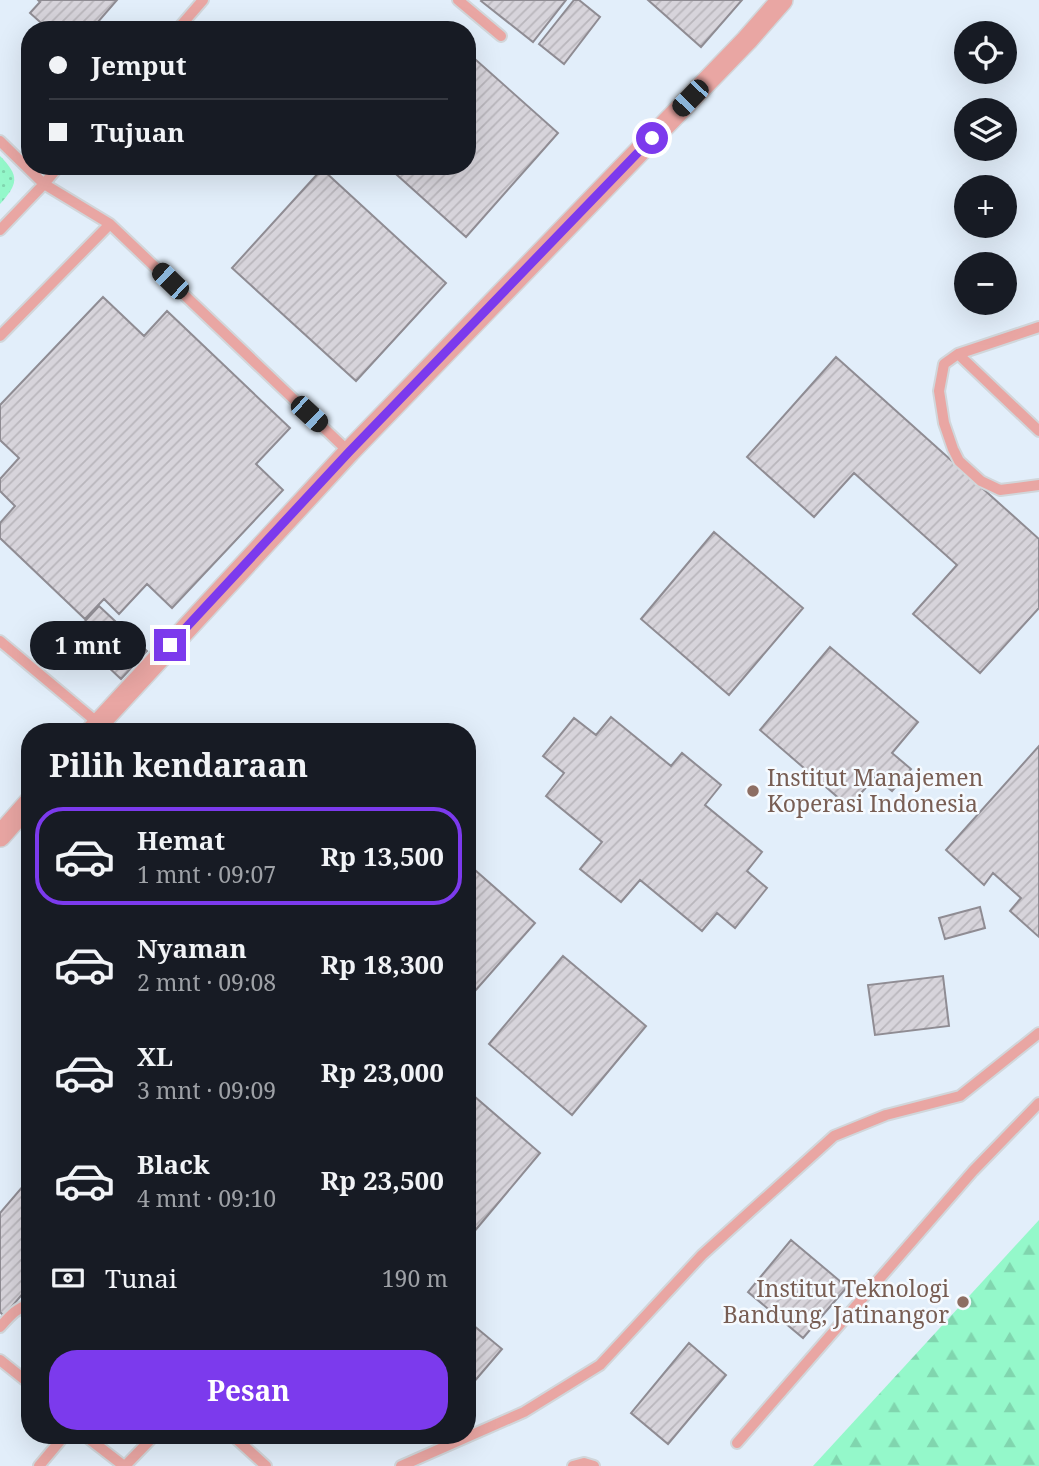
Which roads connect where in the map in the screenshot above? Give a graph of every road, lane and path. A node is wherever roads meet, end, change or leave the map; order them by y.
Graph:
1 (203, 0) edge
2 (458, 0) edge
3 (782, 0) edge
4 (185, 21) edge
5 (500, 36) dead end
6 (0, 141) edge
7 (21, 162) edge
8 (35, 175) edge
9 (52, 175) edge
10 (44, 184) junction
11 (110, 224) junction
12 (0, 230) edge
13 (1039, 327) edge
14 (0, 336) edge
15 (958, 354) junction
16 (1039, 431) edge
17 (349, 452) junction
18 (1039, 485) edge
19 (0, 641) edge
20 (91, 723) edge
21 (99, 723) edge
22 (21, 812) edge
23 (0, 836) edge
24 (1039, 1033) edge
25 (1039, 1103) edge
26 (21, 1307) edge
27 (0, 1327) edge
28 (0, 1360) edge
29 (21, 1377) edge
30 (476, 1433) edge
31 (737, 1443) dead end
32 (57, 1444) edge
33 (96, 1444) edge
34 (146, 1444) edge
35 (242, 1444) edge
36 (451, 1444) edge
37 (39, 1466) edge
38 (124, 1466) edge
39 (265, 1466) edge
40 (401, 1466) edge
41 (573, 1466) edge
42 (594, 1466) edge

1 - 4 lane
2 - 5 lane
3 - 17 street
6 - 7 lane
8 - 10 lane
9 - 10 lane
10 - 11 lane
10 - 12 lane
11 - 14 lane
11 - 17 lane
13 - 15 lane
15 - 16 lane
15 - 18 lane
17 - 21 street
19 - 20 lane
22 - 23 street
24 - 30 lane
25 - 31 lane
26 - 27 lane
28 - 29 lane
32 - 37 lane
33 - 38 lane
34 - 38 lane
35 - 39 lane
36 - 40 lane
41 - 42 lane

